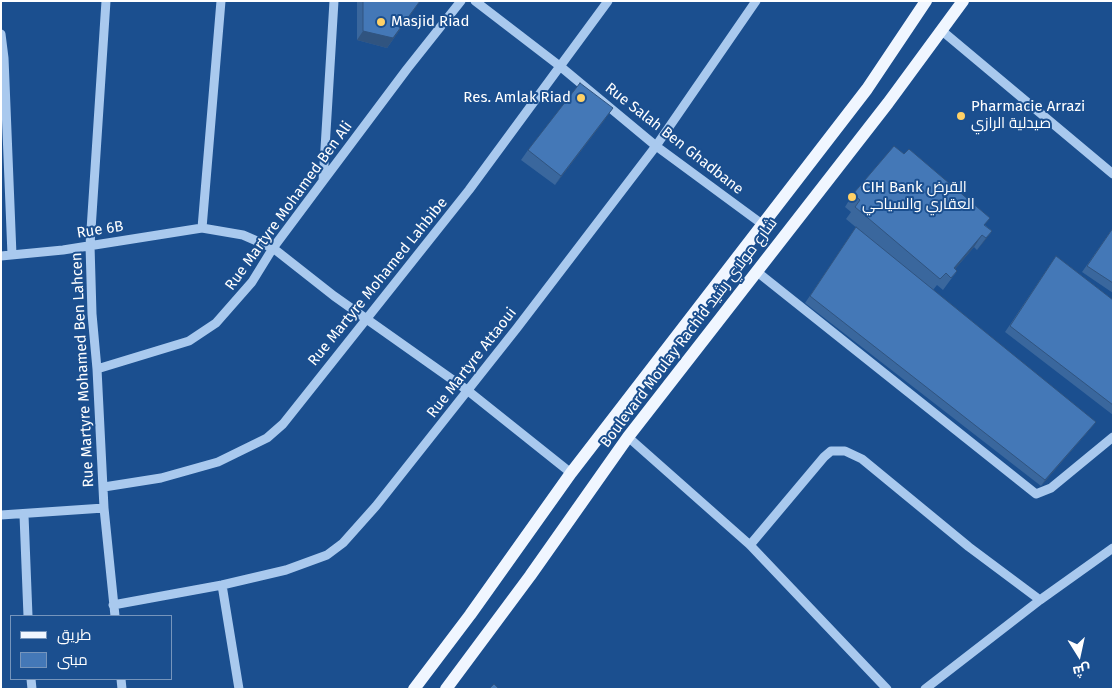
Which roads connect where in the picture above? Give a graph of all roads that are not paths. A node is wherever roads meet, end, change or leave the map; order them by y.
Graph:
1 (106, 1) edge
2 (220, 1) edge
3 (334, 1) edge
4 (461, 1) edge
5 (475, 1) edge
6 (608, 1) edge
7 (756, 1) edge
8 (926, 1) edge
9 (962, 1) edge
10 (941, 30) junction
11 (1, 34) edge
12 (561, 67) junction
13 (656, 146) junction
14 (5, 162) edge
15 (1113, 174) edge
16 (323, 181) junction
17 (762, 224) junction
18 (202, 228) junction
19 (90, 245) junction
20 (273, 248) junction
21 (12, 255) junction
22 (1, 256) edge
23 (756, 271) junction
24 (366, 320) junction
25 (97, 369) junction
26 (467, 390) junction
27 (628, 437) junction
28 (1113, 437) edge
29 (571, 473) junction
30 (104, 487) junction
31 (104, 508) junction
32 (1, 515) edge
33 (24, 515) junction
34 (750, 545) junction
35 (1113, 548) edge
36 (222, 585) junction
37 (1040, 600) junction
38 (114, 605) junction
39 (28, 615) edge
40 (115, 615) edge
41 (239, 689) edge
42 (414, 689) edge
43 (446, 689) edge
44 (887, 689) edge
45 (925, 689) edge

1 - 19 street, Rue Martyre Mohamed Ben Lahcen
2 - 18 street
3 - 16 street
4 - 16 street, Rue Martyre Mohamed Ben Ali
5 - 12 street, Rue Salah Ben Ghadbane
6 - 12 street, Rue Martyre Mohamed Lahbibe
7 - 13 street, Rue Martyre Attaoui
8 - 17 main road, Boulevard Moulay Rachid شارع مولاي رشيد
9 - 10 main road, Boulevard Moulay Rachid شارع مولاي رشيد
10 - 15 street
10 - 23 main road, Boulevard Moulay Rachid شارع مولاي رشيد
11 - 14 street
12 - 13 street, Rue Salah Ben Ghadbane
12 - 24 street, Rue Martyre Mohamed Lahbibe
13 - 17 street, Rue Salah Ben Ghadbane
13 - 26 street, Rue Martyre Attaoui
14 - 21 street
16 - 20 street, Rue Martyre Mohamed Ben Ali
17 - 29 main road, Boulevard Moulay Rachid شارع مولاي رشيد
18 - 19 street, Rue 6B
18 - 20 street, Rue 6B
19 - 21 street, Rue 6B
19 - 25 street, Rue Martyre Mohamed Ben Lahcen
20 - 24 street, Rue 6B
20 - 25 street, Rue Martyre Mohamed Ben Ali
21 - 22 street, Rue 6B
23 - 27 main road, Boulevard Moulay Rachid شارع مولاي رشيد
23 - 28 street
24 - 26 street, Rue 6B
24 - 30 street, Rue Martyre Mohamed Lahbibe
25 - 30 street, Rue Martyre Mohamed Ben Lahcen
26 - 29 street, Rue 6B
26 - 36 street, Rue Martyre Attaoui
27 - 34 street
27 - 43 main road, Boulevard Moulay Rachid شارع مولاي رشيد
29 - 42 main road, Boulevard Moulay Rachid شارع مولاي رشيد
30 - 31 street, Rue Martyre Mohamed Ben Lahcen
31 - 33 street
31 - 38 street, Rue Martyre Mohamed Ben Lahcen
32 - 33 street
33 - 39 street
34 - 37 street
34 - 44 street
35 - 37 street
36 - 38 street, Rue Martyre Attaoui
36 - 41 street
37 - 45 street
38 - 40 street, Rue Martyre Mohamed Ben Lahcen

